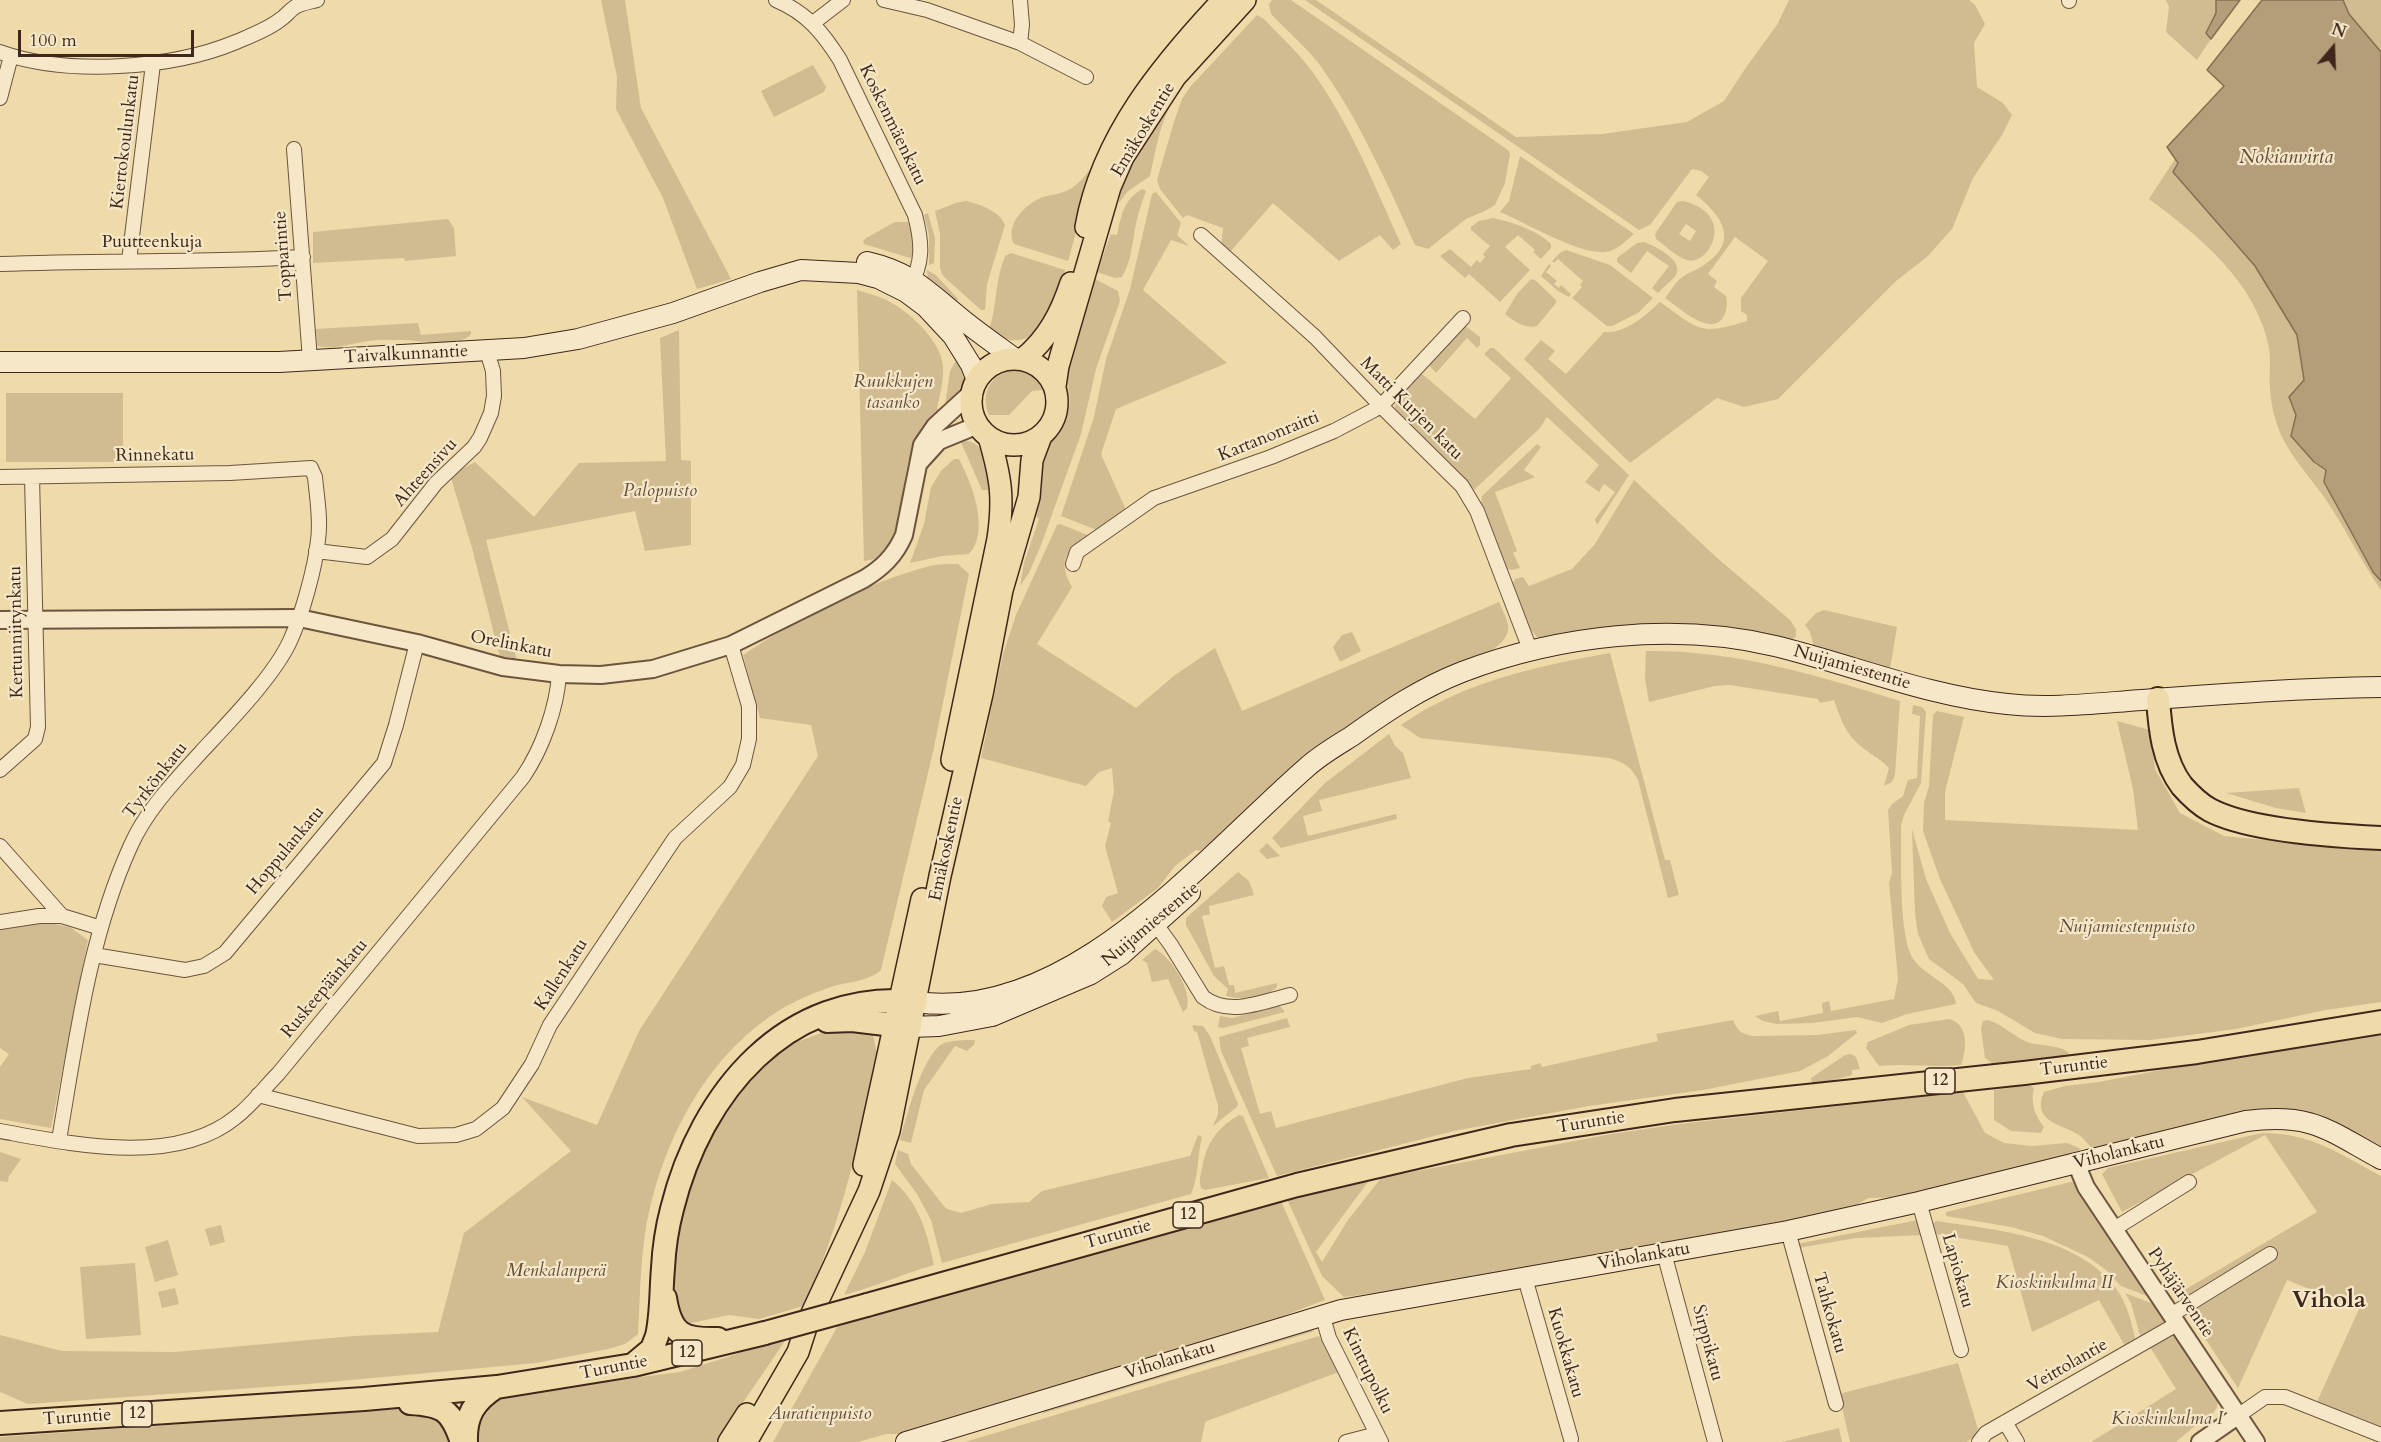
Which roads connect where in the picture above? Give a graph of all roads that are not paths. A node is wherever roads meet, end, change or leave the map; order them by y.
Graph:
1 (317, 0) edge
2 (776, 0) edge
3 (843, 0) edge
4 (884, 0) edge
5 (1020, 0) edge
6 (1223, 0) edge
7 (1245, 0) edge
8 (294, 3) edge
9 (791, 3) edge
10 (813, 23) junction
11 (1020, 43) junction
12 (6, 54) edge
13 (153, 64) junction
14 (1086, 77) dead end
15 (0, 98) edge
16 (294, 149) dead end
17 (1201, 235) dead end
18 (303, 257) junction
19 (129, 261) junction
20 (0, 264) edge
21 (910, 285) junction
22 (1463, 318) dead end
23 (487, 351) junction
24 (1019, 359) junction
25 (310, 360) junction
26 (0, 362) edge
27 (974, 386) junction
28 (1055, 386) junction
29 (1381, 406) junction
30 (984, 431) junction
31 (1041, 436) junction
32 (920, 463) junction
33 (311, 468) joint
34 (0, 477) edge
35 (32, 477) junction
36 (316, 551) junction
37 (1073, 564) dead end
38 (35, 618) junction
39 (298, 618) junction
40 (0, 620) edge
41 (417, 643) junction
42 (731, 645) junction
43 (1531, 652) junction
44 (559, 674) junction
45 (2381, 687) edge
46 (2165, 698) junction
47 (0, 770) edge
48 (2381, 838) edge
49 (0, 846) edge
50 (62, 916) junction
51 (1151, 918) junction
52 (0, 922) edge
53 (100, 928) junction
54 (94, 955) junction
55 (1290, 995) dead end
56 (908, 1001) junction
57 (2381, 1022) edge
58 (808, 1023) junction
59 (903, 1026) junction
60 (258, 1095) junction
61 (0, 1131) edge
62 (59, 1140) junction
63 (2381, 1159) edge
64 (2076, 1163) junction
65 (2189, 1182) dead end
66 (1919, 1202) junction
67 (2114, 1229) junction
68 (1788, 1231) junction
69 (1664, 1253) junction
70 (2270, 1254) dead end
71 (1525, 1278) junction
72 (662, 1279) junction
73 (1322, 1314) junction
74 (2174, 1320) junction
75 (741, 1339) junction
76 (1961, 1350) dead end
77 (633, 1365) junction
78 (497, 1387) junction
79 (364, 1399) junction
80 (1836, 1404) dead end
81 (2239, 1415) junction
82 (2005, 1422) junction
83 (0, 1424) edge
84 (2381, 1435) edge
85 (940, 1437) edge
86 (1379, 1438) edge
87 (1571, 1439) dead end
88 (736, 1441) edge
89 (464, 1442) edge
90 (906, 1442) edge
91 (1346, 1442) edge
92 (1715, 1442) edge
93 (1979, 1442) edge
94 (2017, 1442) edge
95 (2200, 1442) edge
96 (2256, 1442) edge

1 - 8 street
2 - 9 street, Koskenmäenkatu
3 - 10 street
4 - 11 street
5 - 11 street
6 - 24 main road, Emäkoskentie
7 - 28 main road, Emäkoskentie
8 - 13 street
9 - 10 street, Koskenmäenkatu
10 - 21 street, Koskenmäenkatu
11 - 14 street
12 - 13 street
12 - 15 street
13 - 19 street, Kiertokoulunkatu
16 - 18 street, Topparintie
17 - 29 street, Matti Kurjen katu
18 - 19 street, Puutteenkuja
18 - 25 street, Topparintie
19 - 20 street, Puutteenkuja
21 - 23 main road, Taivalkunnantie
21 - 24 main road, Taivalkunnantie
21 - 27 main road, Taivalkunnantie
22 - 29 street, Kartanonraitti
23 - 25 main road, Taivalkunnantie
23 - 36 street, Ahteensivu
24 - 27 main road
24 - 28 main road
25 - 26 main road, Taivalkunnantie
27 - 30 main road
27 - 32 street, Orelinkatu
28 - 31 main road
29 - 37 street, Kartanonraitti
29 - 43 street, Matti Kurjen katu
30 - 31 main road
30 - 32 street, Orelinkatu
30 - 56 main road, Emäkoskentie
31 - 56 main road, Emäkoskentie
32 - 42 street, Orelinkatu
33 - 35 street, Rinnekatu
33 - 36 street, Tyrkönkatu
34 - 35 street, Rinnekatu
35 - 38 street, Kertunniitynkatu
36 - 39 street, Tyrkönkatu
38 - 39 street, Orelinkatu
38 - 40 street, Orelinkatu
38 - 47 street, Kertunniitynkatu
39 - 41 street, Orelinkatu
39 - 53 street, Tyrkönkatu
41 - 44 street, Orelinkatu
41 - 54 street, Hoppulankatu
42 - 44 street, Orelinkatu
42 - 60 street, Kallenkatu
43 - 46 main road, Nuijamiestentie
43 - 51 main road, Nuijamiestentie
44 - 60 street, Ruskeepäänkatu
45 - 46 main road, Nuijamiestentie
46 - 48 highway
49 - 50 street
50 - 52 street
50 - 53 street
51 - 55 street
51 - 56 main road, Nuijamiestentie
51 - 59 main road, Nuijamiestentie
53 - 54 street, Tyrkönkatu
54 - 62 street, Tyrkönkatu
56 - 58 highway
56 - 59 main road, Emäkoskentie
57 - 75 highway, Turuntie / 12, bridge
58 - 59 highway
58 - 72 highway
59 - 88 main road, Emäkoskentie
60 - 62 street, Ruskeepäänkatu
61 - 62 street, Ruskeepäänkatu
63 - 64 main road, Viholankatu
64 - 66 main road, Viholankatu
64 - 67 street, Pyhäjärventie
65 - 67 street
66 - 68 main road, Viholankatu
66 - 76 street, Lapiokatu
67 - 74 street, Pyhäjärventie
68 - 69 main road, Viholankatu
68 - 80 street, Tahkokatu
69 - 71 main road, Viholankatu
69 - 92 street, Sirppikatu
70 - 74 street, Veittolantie
71 - 73 main road, Viholankatu
71 - 87 street, Kuokkakatu
72 - 75 highway
72 - 77 highway
73 - 85 main road, Viholankatu
73 - 86 street, Kinttupolku
74 - 81 street, Pyhäjärventie
74 - 82 street, Veittolantie
75 - 77 highway, Turuntie / 12
77 - 78 highway, Turuntie / 12
78 - 79 highway, Turuntie / 12
78 - 89 highway
79 - 83 highway, Turuntie / 12
79 - 89 highway
81 - 84 street
81 - 95 street
81 - 96 street, Pyhäjärventie
82 - 93 street, Veittolantie
82 - 94 street
85 - 90 main road, Viholankatu
86 - 91 street

